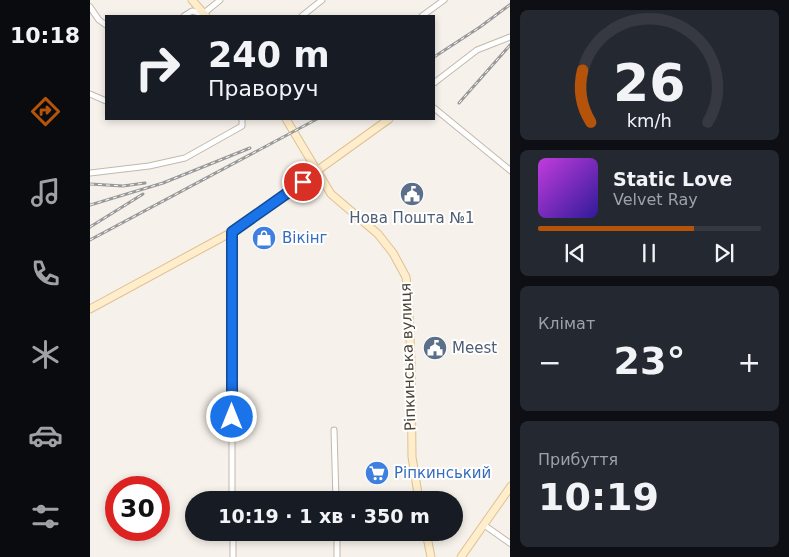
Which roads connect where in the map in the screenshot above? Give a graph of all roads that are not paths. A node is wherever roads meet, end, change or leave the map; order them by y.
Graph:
1 (192, 0) edge
2 (220, 0) edge
3 (322, 0) edge
4 (444, 0) edge
5 (90, 7) edge
6 (186, 15) edge
7 (204, 15) edge
8 (303, 15) edge
9 (423, 15) edge
10 (105, 24) edge
11 (510, 37) edge
12 (435, 82) edge
13 (90, 94) edge
14 (105, 101) edge
15 (435, 109) edge
16 (242, 120) edge
17 (287, 120) edge
18 (388, 120) edge
19 (510, 171) edge
20 (317, 172) junction
21 (90, 173) edge
22 (232, 232) junction
23 (90, 310) edge
24 (334, 430) dead end
25 (510, 486) edge
26 (232, 491) edge
27 (336, 491) edge
28 (418, 491) edge
29 (484, 525) junction
30 (233, 541) edge
31 (337, 541) edge
32 (428, 541) edge
33 (510, 544) edge
34 (233, 557) edge
35 (336, 557) edge
36 (431, 557) edge
37 (461, 557) edge

1 - 7 main road
2 - 7 street
3 - 8 street
4 - 9 street
5 - 10 street
6 - 7 street
11 - 12 street
13 - 14 street
15 - 19 street
16 - 21 street
17 - 20 main road, Ріпкинська вулиця
18 - 20 main road
20 - 22 main road
20 - 28 main road, Ріпкинська вулиця
22 - 23 main road
22 - 26 street
24 - 27 street
25 - 29 main road
29 - 33 street
29 - 37 main road
30 - 34 street
31 - 35 street
32 - 36 main road

